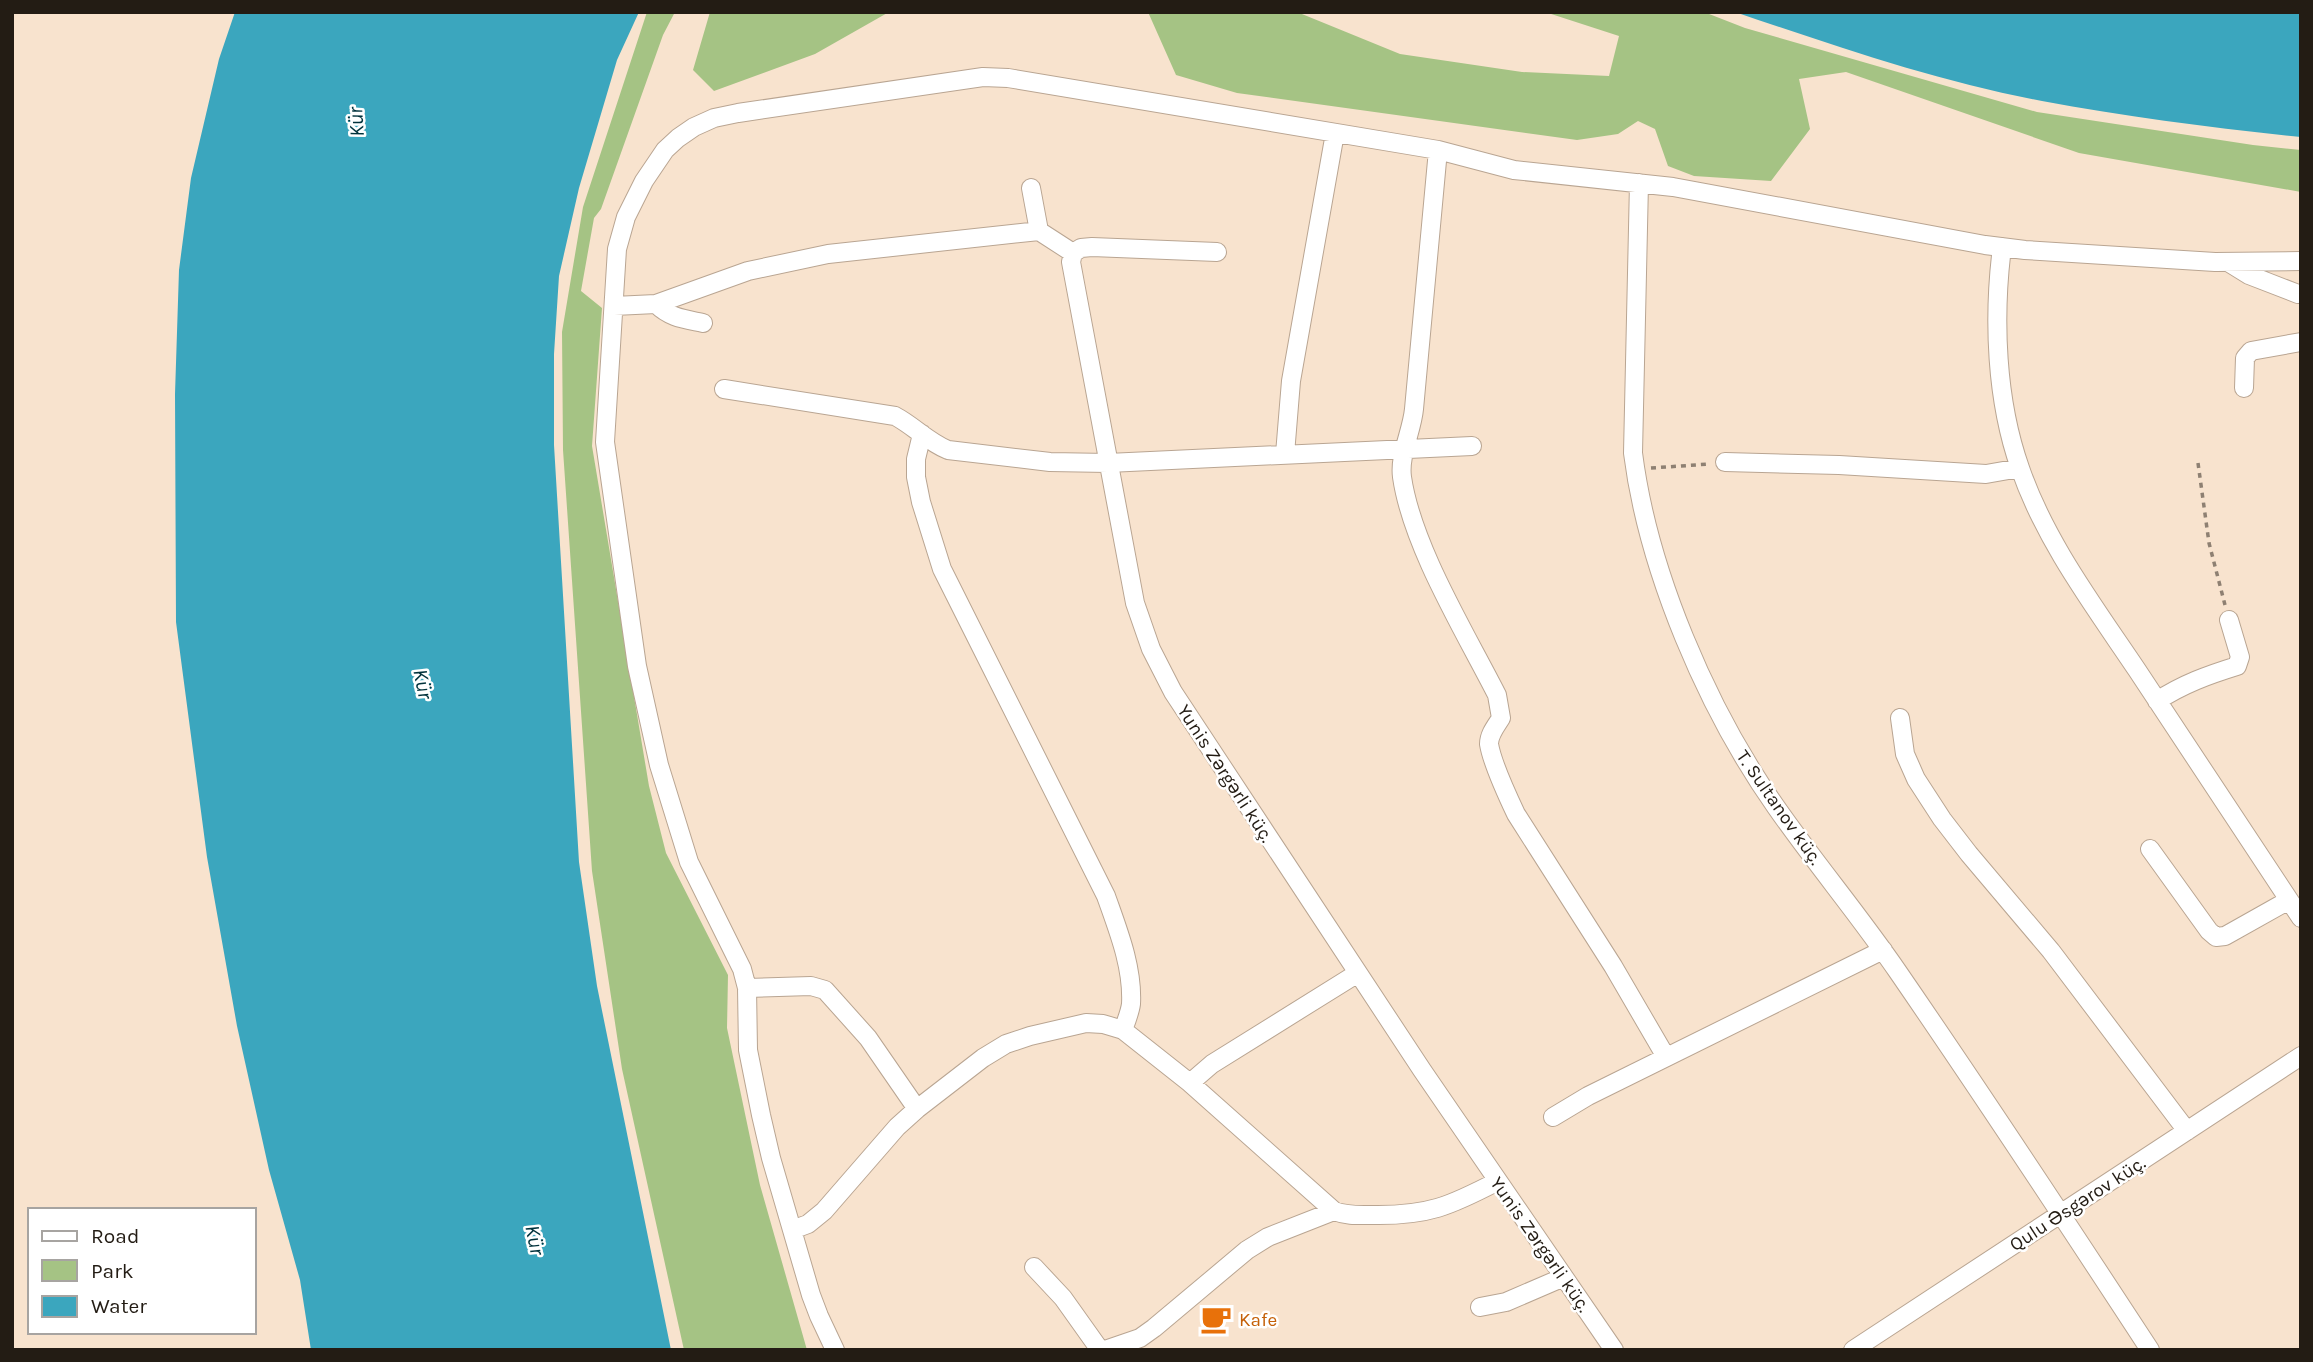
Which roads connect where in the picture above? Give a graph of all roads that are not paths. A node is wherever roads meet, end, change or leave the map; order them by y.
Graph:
1 (1335, 133) junction
2 (1438, 150) junction
3 (1639, 183) junction
4 (1031, 188) dead end
5 (1039, 231) junction
6 (2002, 247) junction
7 (1073, 253) junction
8 (1217, 253) dead end
9 (2301, 261) edge
10 (2228, 262) junction
11 (2300, 297) edge
12 (656, 304) junction
13 (614, 306) junction
14 (703, 323) dead end
15 (2301, 342) edge
16 (2244, 388) dead end
17 (724, 389) dead end
18 (922, 433) junction
19 (1472, 446) dead end
20 (1406, 447) junction
21 (1285, 454) junction
22 (1725, 462) road end
23 (1108, 463) junction
24 (2020, 468) junction
25 (2229, 620) road end
26 (2157, 701) junction
27 (1900, 718) dead end
28 (2150, 849) dead end
29 (2289, 900) junction
30 (2301, 918) edge
31 (1883, 950) junction
32 (1358, 973) junction
33 (747, 988) junction
34 (1123, 1030) junction
35 (2301, 1056) edge
36 (1666, 1057) junction
37 (1190, 1083) junction
38 (917, 1109) junction
39 (1553, 1117) dead end
40 (2187, 1131) junction
41 (1498, 1181) junction
42 (1334, 1211) junction
43 (2061, 1214) junction
44 (792, 1230) junction
45 (1034, 1267) dead end
46 (1564, 1277) junction
47 (1480, 1307) dead end
48 (835, 1350) edge
49 (1103, 1350) edge
50 (1614, 1350) edge
51 (1853, 1350) edge
52 (2150, 1350) edge

1 - 2 street
1 - 13 street
1 - 21 street
2 - 3 street
2 - 20 street
3 - 6 street
3 - 31 street, T. Sultanov küç.
4 - 5 street
5 - 7 street
5 - 12 street
6 - 10 street
6 - 24 street
7 - 8 street
7 - 23 street, Yunis Zərgərli küç.
9 - 10 street
10 - 11 street
12 - 13 street
12 - 14 street
13 - 33 street
15 - 16 street
17 - 18 street
18 - 23 street
18 - 34 street
19 - 20 street
20 - 21 street
20 - 36 street
21 - 23 street
22 - 24 street
23 - 32 street, Yunis Zərgərli küç.
24 - 26 street
25 - 26 street
26 - 29 street
27 - 40 street
28 - 29 street
29 - 30 street
31 - 36 street
31 - 43 street, T. Sultanov küç.
32 - 37 street
32 - 41 street, Yunis Zərgərli küç.
33 - 38 street
33 - 44 street
34 - 37 street
34 - 38 street
35 - 40 street, Qulu Əsgərov küç.
36 - 39 street
37 - 42 street
38 - 44 street
40 - 43 street, Qulu Əsgərov küç.
41 - 42 street
41 - 46 street, Yunis Zərgərli küç.
42 - 49 street
43 - 51 street, Qulu Əsgərov küç.
43 - 52 street, T. Sultanov küç.
44 - 48 street
45 - 49 street
46 - 47 street
46 - 50 street, Yunis Zərgərli küç.

